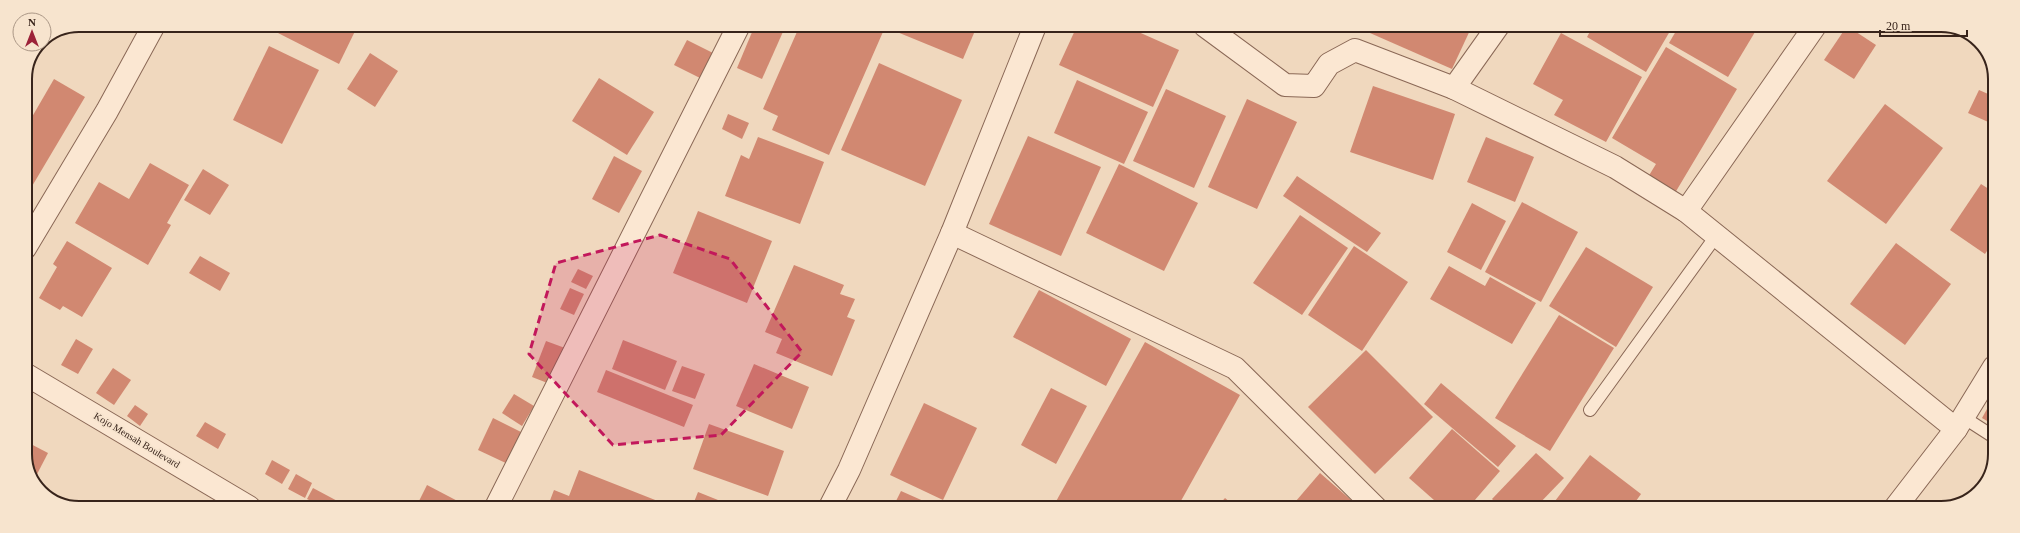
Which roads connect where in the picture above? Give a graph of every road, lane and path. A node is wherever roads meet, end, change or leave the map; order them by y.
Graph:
1 (150, 32) edge
2 (735, 32) edge
3 (1033, 32) edge
4 (1214, 32) edge
5 (1494, 32) edge
6 (1811, 32) edge
7 (1454, 88) junction
8 (1686, 211) junction
9 (952, 233) junction
10 (32, 236) edge
11 (1716, 236) junction
12 (1988, 377) edge
13 (32, 378) edge
14 (1590, 410) dead end
15 (1959, 423) junction
16 (1988, 434) edge
17 (239, 501) edge
18 (499, 501) edge
19 (833, 501) edge
20 (1369, 501) edge
21 (1900, 501) edge

1 - 10 street
2 - 18 street
3 - 9 street
4 - 7 street
5 - 7 street
6 - 8 street
7 - 8 street
8 - 11 street
9 - 19 street
9 - 20 street
11 - 14 lane
11 - 15 street
12 - 15 street
13 - 17 street, Kojo Mensah Boulevard
15 - 16 lane
15 - 21 street

